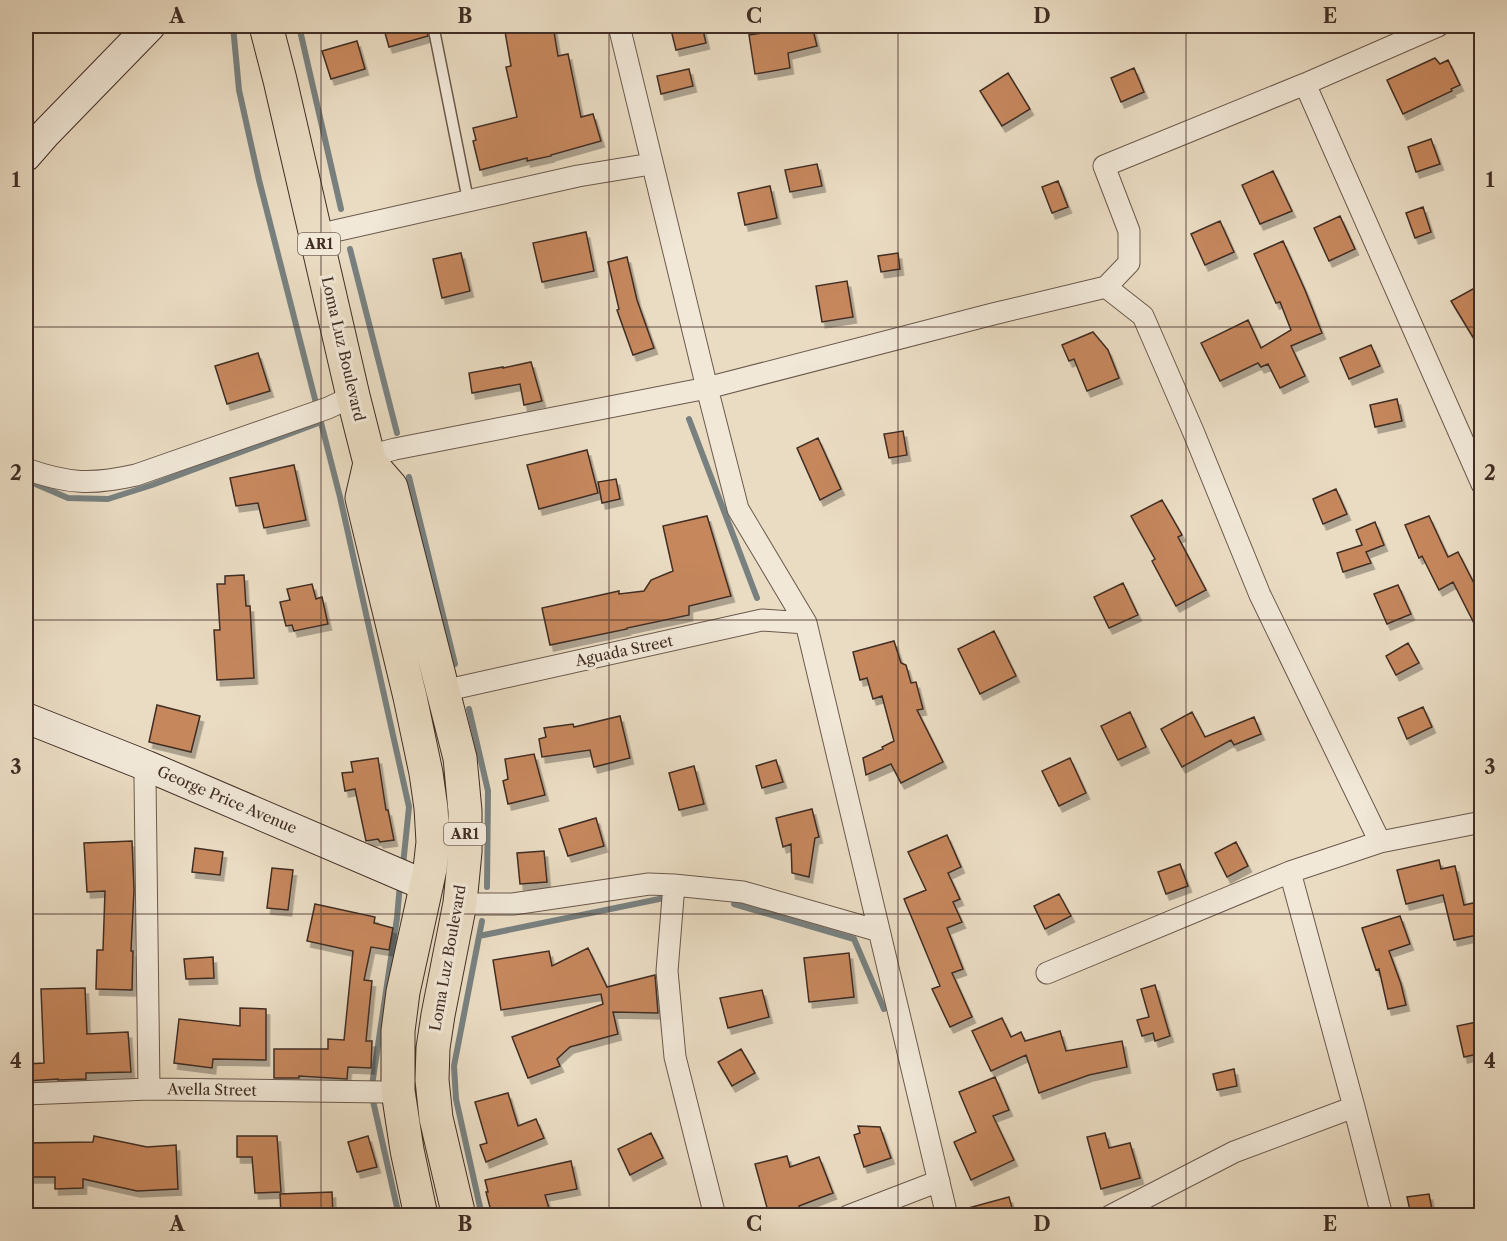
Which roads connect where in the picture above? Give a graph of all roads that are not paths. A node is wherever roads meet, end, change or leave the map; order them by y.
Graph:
1 (150, 26) edge
2 (266, 26) edge
3 (619, 26) edge
4 (1438, 26) edge
5 (434, 30) dead end
6 (1305, 84) junction
7 (26, 156) edge
8 (651, 164) junction
9 (468, 200) junction
10 (317, 235) junction
11 (1106, 287) junction
12 (706, 388) junction
13 (353, 396) junction
14 (369, 460) junction
15 (26, 469) edge
16 (1482, 484) edge
17 (806, 624) junction
18 (443, 691) junction
19 (26, 717) edge
20 (147, 766) junction
21 (1482, 822) edge
22 (1380, 842) junction
23 (1290, 872) junction
24 (674, 885) junction
25 (427, 886) junction
26 (460, 903) junction
27 (879, 930) junction
28 (1047, 973) dead end
29 (149, 1089) junction
30 (398, 1091) junction
31 (26, 1094) edge
32 (1354, 1107) junction
33 (939, 1182) junction
34 (421, 1215) edge
35 (459, 1215) edge
36 (714, 1215) edge
37 (848, 1215) edge
38 (947, 1215) edge
39 (1110, 1215) edge
40 (1382, 1215) edge

1 - 7 street
2 - 10 highway, Loma Luz Boulevard / AR1
3 - 8 street
4 - 6 street
5 - 9 lane
6 - 11 street
6 - 16 street
8 - 9 street
8 - 12 street
9 - 10 street
10 - 13 highway, Loma Luz Boulevard / AR1
11 - 12 street
11 - 22 street
12 - 14 street
12 - 17 street
13 - 14 highway, Loma Luz Boulevard / AR1
13 - 15 street
14 - 18 highway, Loma Luz Boulevard / AR1
14 - 25 highway, Loma Luz Boulevard / AR1
17 - 18 street, Aguada Street
17 - 27 street
18 - 26 highway, Loma Luz Boulevard / AR1
19 - 20 street, George Price Avenue
20 - 25 street, George Price Avenue
20 - 29 street
21 - 22 street
22 - 23 street
23 - 28 street
23 - 32 street
24 - 26 street
24 - 27 street
24 - 36 street
25 - 30 highway, Loma Luz Boulevard / AR1
26 - 35 highway, Loma Luz Boulevard / AR1
27 - 33 street
29 - 30 street, Avella Street
29 - 31 street, Avella Street
30 - 34 highway, Loma Luz Boulevard / AR1
32 - 39 street
32 - 40 street
33 - 37 street
33 - 38 street

